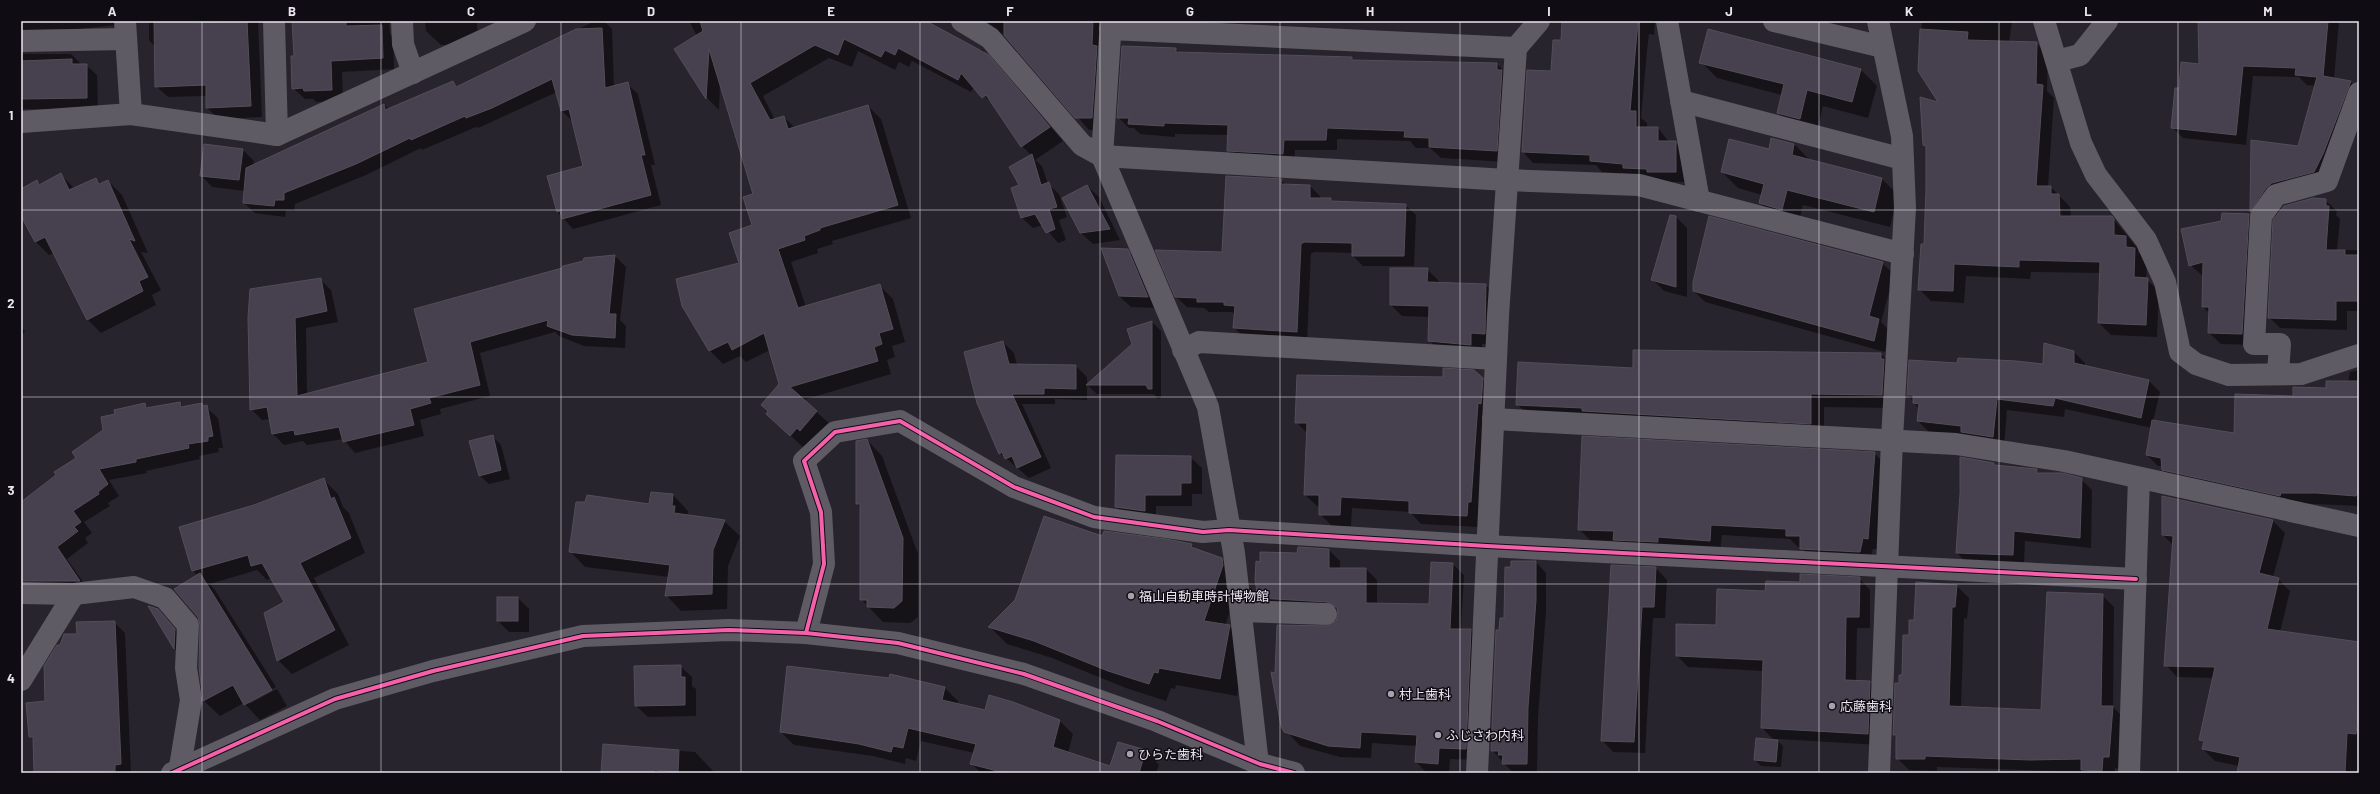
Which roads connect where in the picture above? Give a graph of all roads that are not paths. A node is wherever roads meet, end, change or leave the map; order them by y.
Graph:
1 (274, 21) edge
2 (402, 21) edge
3 (525, 21) edge
4 (962, 21) edge
5 (1539, 21) edge
6 (1666, 21) edge
7 (1774, 21) edge
8 (1878, 21) edge
9 (2044, 21) edge
10 (2107, 21) edge
11 (1110, 25) edge
12 (125, 30) edge
13 (21, 41) edge
14 (1883, 47) junction
15 (1516, 48) junction
16 (2057, 61) junction
17 (413, 72) junction
18 (2359, 93) edge
19 (1681, 101) junction
20 (131, 114) junction
21 (21, 122) edge
22 (277, 135) junction
23 (1102, 156) junction
24 (1903, 159) junction
25 (1507, 180) junction
26 (1699, 201) junction
27 (1903, 254) junction
28 (1183, 350) junction
29 (2359, 355) edge
30 (1496, 359) junction
31 (2278, 374) junction
32 (1493, 420) junction
33 (1892, 439) junction
34 (2139, 478) junction
35 (2359, 526) edge
36 (1230, 530) junction
37 (1487, 546) junction
38 (1887, 566) junction
39 (2136, 579) junction
40 (21, 593) edge
41 (74, 594) junction
42 (1241, 611) junction
43 (1326, 614) dead end
44 (806, 633) junction
45 (21, 680) edge
46 (1259, 768) edge
47 (178, 772) edge
48 (1294, 773) edge
49 (1477, 773) edge
50 (1879, 773) edge
51 (2129, 773) edge

1 - 22 street
2 - 17 street
3 - 17 street
4 - 23 street
5 - 15 street
6 - 19 street
7 - 14 street
8 - 14 street
9 - 16 street
10 - 16 street
11 - 15 street
11 - 23 street
12 - 13 street
12 - 20 street
14 - 24 street
15 - 25 street
16 - 31 street
17 - 22 street
18 - 31 street
19 - 24 street
19 - 26 street
20 - 21 street
20 - 22 street
23 - 25 street
23 - 28 street
24 - 27 street
25 - 26 street
25 - 30 street
26 - 27 street
27 - 33 street
28 - 30 street
28 - 36 street
29 - 31 street
30 - 32 street
32 - 33 street
32 - 37 street
33 - 34 street
33 - 38 street
34 - 35 street
34 - 39 street
36 - 37 street
36 - 42 street
36 - 44 street
37 - 38 street
37 - 49 street
38 - 39 street
38 - 50 street
39 - 51 street
40 - 41 street
41 - 45 street
41 - 47 street
42 - 43 street
42 - 46 street
44 - 46 street
44 - 47 street
46 - 48 street

